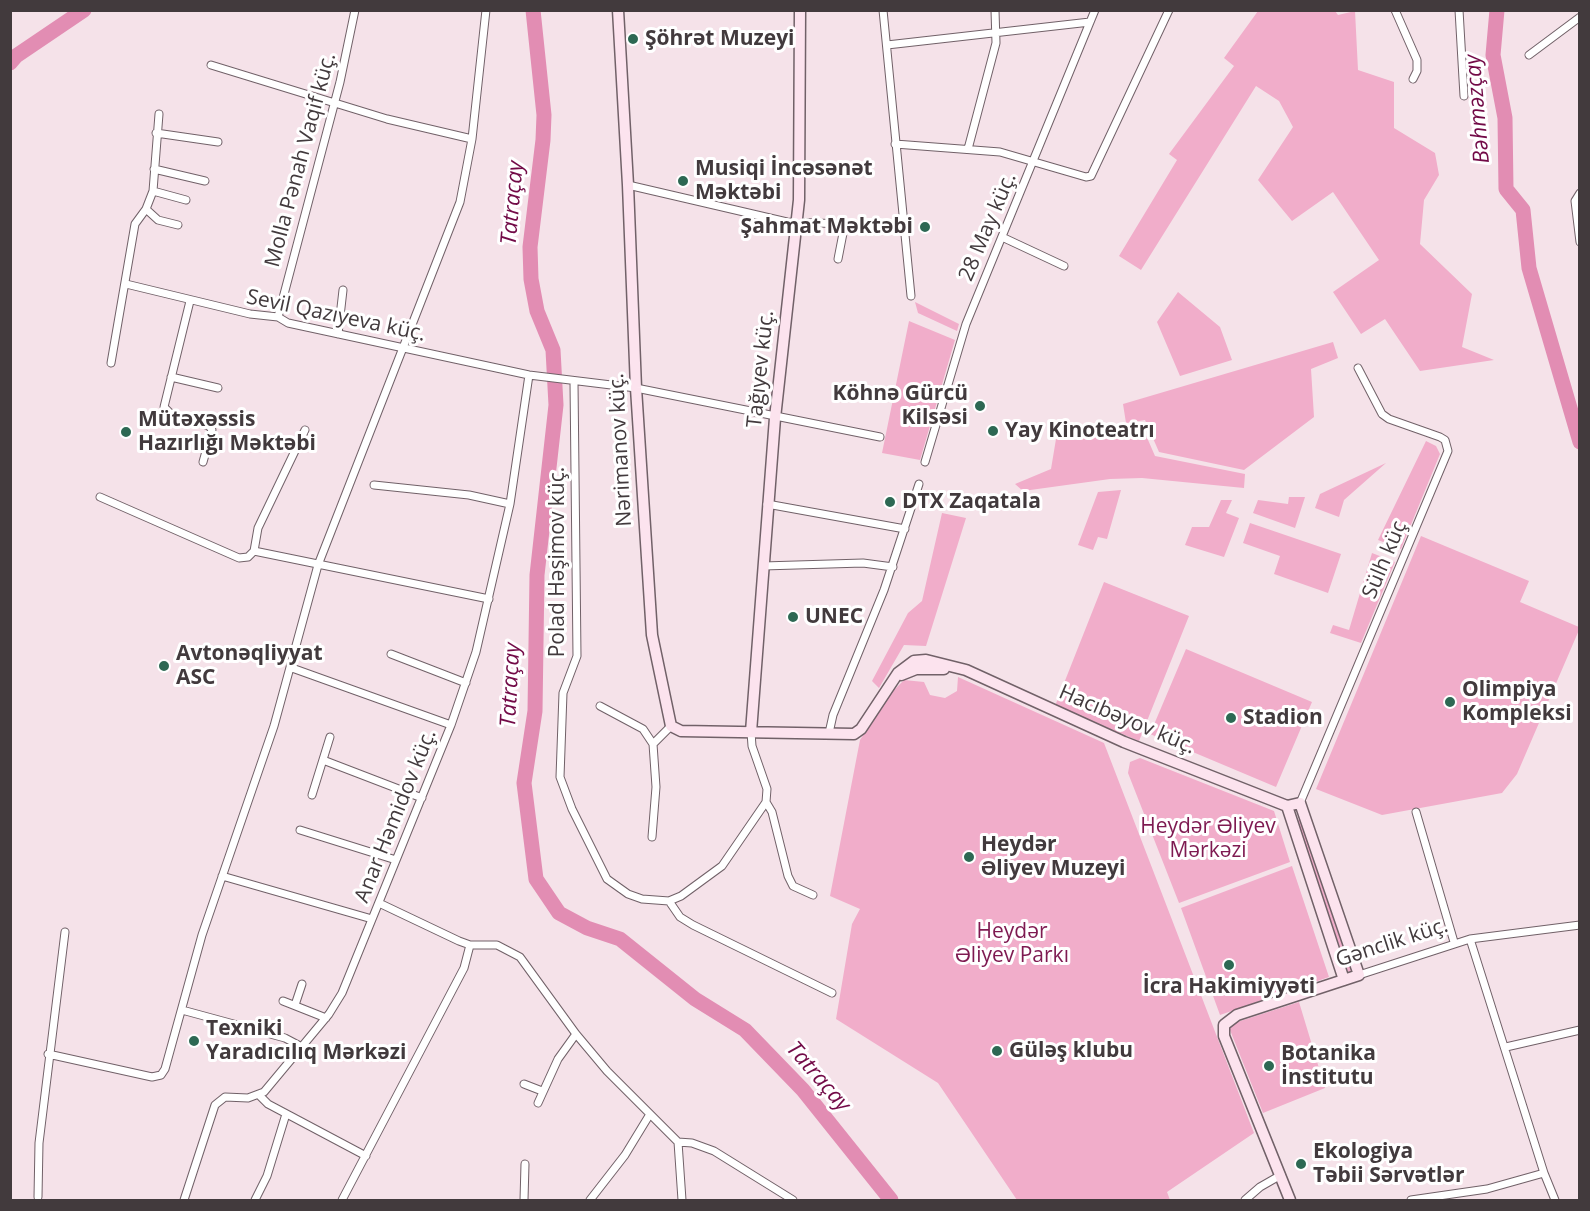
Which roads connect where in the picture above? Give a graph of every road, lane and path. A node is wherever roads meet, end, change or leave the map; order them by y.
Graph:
1 (355, 10) edge
2 (486, 10) edge
3 (618, 10) edge
4 (800, 10) edge
5 (883, 10) edge
6 (995, 10) edge
7 (1095, 10) edge
8 (1169, 10) edge
9 (1395, 10) edge
10 (1459, 10) edge
11 (1580, 17) edge
12 (1090, 22) junction
13 (996, 33) junction
14 (887, 45) junction
15 (1529, 54) dead end
16 (211, 65) dead end
17 (1413, 79) dead end
18 (1464, 96) dead end
19 (335, 103) junction
20 (159, 114) dead end
21 (156, 133) junction
22 (472, 139) junction
23 (218, 142) dead end
24 (895, 144) junction
25 (968, 149) junction
26 (1034, 160) junction
27 (154, 169) junction
28 (206, 181) dead end
29 (628, 185) junction
30 (153, 191) junction
31 (1580, 193) edge
32 (186, 201) dead end
33 (146, 209) junction
34 (797, 222) junction
35 (845, 223) junction
36 (178, 225) dead end
37 (903, 226) junction
38 (1002, 237) junction
39 (1580, 242) edge
40 (838, 259) dead end
41 (1064, 266) dead end
42 (126, 284) junction
43 (343, 290) dead end
44 (911, 296) dead end
45 (190, 301) junction
46 (278, 317) junction
47 (338, 334) junction
48 (402, 347) junction
49 (111, 363) dead end
50 (1358, 368) dead end
51 (529, 375) junction
52 (171, 377) junction
53 (571, 382) junction
54 (218, 388) dead end
55 (636, 388) junction
56 (775, 418) junction
57 (305, 430) dead end
58 (880, 436) dead end
59 (203, 462) dead end
60 (925, 462) dead end
61 (919, 484) dead end
62 (374, 485) dead end
63 (100, 497) dead end
64 (510, 504) junction
65 (767, 504) junction
66 (905, 529) junction
67 (254, 551) junction
68 (318, 565) junction
69 (763, 566) junction
70 (892, 567) junction
71 (489, 599) junction
72 (391, 654) dead end
73 (292, 668) junction
74 (466, 683) junction
75 (600, 706) dead end
76 (451, 724) junction
77 (671, 726) junction
78 (751, 732) junction
79 (829, 733) junction
80 (330, 737) dead end
81 (653, 744) junction
82 (323, 760) junction
83 (312, 795) dead end
84 (422, 798) junction
85 (766, 802) junction
86 (1300, 803) junction
87 (1287, 806) junction
88 (1416, 812) dead end
89 (300, 830) dead end
90 (652, 837) dead end
91 (396, 860) junction
92 (222, 876) junction
93 (813, 895) dead end
94 (669, 901) junction
95 (379, 903) junction
96 (372, 919) junction
97 (1580, 925) edge
98 (65, 933) dead end
99 (1470, 939) junction
100 (1454, 942) junction
101 (470, 945) junction
102 (1359, 975) junction
103 (1344, 980) junction
104 (302, 984) dead end
105 (832, 993) dead end
106 (283, 1000) dead end
107 (295, 1005) junction
108 (182, 1010) junction
109 (326, 1018) junction
110 (1580, 1030) edge
111 (576, 1034) junction
112 (302, 1047) junction
113 (1506, 1047) junction
114 (48, 1054) junction
115 (524, 1084) dead end
116 (542, 1090) junction
117 (259, 1095) junction
118 (538, 1103) dead end
119 (286, 1114) junction
120 (650, 1114) junction
121 (678, 1142) junction
122 (366, 1156) junction
123 (525, 1164) dead end
124 (1544, 1173) junction
125 (1281, 1175) junction
126 (38, 1197) dead end
127 (184, 1200) edge
128 (255, 1200) edge
129 (342, 1200) edge
130 (524, 1200) edge
131 (590, 1200) edge
132 (682, 1200) edge
133 (793, 1200) edge
134 (1245, 1200) edge
135 (1290, 1200) edge
136 (1411, 1200) edge
137 (1555, 1200) edge

1 - 19 street, Molla Pənah Vaqif küç.
2 - 22 street
3 - 29 street, Nərimanov küç.
4 - 34 street, Tağıyev küç.
5 - 14 street
6 - 13 street
7 - 12 street, 28 May küç.
8 - 26 street
9 - 17 street
10 - 18 street
11 - 15 street
12 - 13 street
12 - 26 street, 28 May küç.
13 - 14 street
13 - 25 street
14 - 24 street
16 - 19 street
19 - 22 street
19 - 46 street, Molla Pənah Vaqif küç.
20 - 21 street
21 - 23 street
21 - 27 street
22 - 48 street
24 - 25 street
24 - 37 street
25 - 26 street
26 - 38 street, 28 May küç.
27 - 28 street
27 - 30 street
29 - 34 street
29 - 55 street, Nərimanov küç.
30 - 32 street
30 - 33 street
31 - 39 street
33 - 36 street
33 - 42 street
34 - 35 street
34 - 56 street, Tağıyev küç.
35 - 37 street
35 - 40 street
37 - 44 street
38 - 41 street
38 - 60 street, 28 May küç.
42 - 45 street, Sevil Qazıyeva küç.
42 - 49 street
43 - 47 street
45 - 46 street, Sevil Qazıyeva küç.
45 - 52 street
46 - 47 street, Sevil Qazıyeva küç.
47 - 48 street, Sevil Qazıyeva küç.
48 - 51 street, Sevil Qazıyeva küç.
48 - 68 street
50 - 86 street, Sülh küç
51 - 53 street, Sevil Qazıyeva küç.
51 - 64 street, Anar Həmidov küç.
52 - 54 street
52 - 59 street
53 - 55 street
53 - 94 street, Polad Həşimov küç.
55 - 56 street
55 - 77 street, Nərimanov küç.
56 - 58 street
56 - 65 street, Tağıyev küç.
57 - 67 street
61 - 66 street
62 - 64 street
63 - 67 street
64 - 71 street, Anar Həmidov küç.
65 - 66 street
65 - 69 street, Tağıyev küç.
66 - 70 street
67 - 68 street
68 - 71 street
68 - 73 street
69 - 70 street
69 - 78 street, Tağıyev küç.
70 - 79 street
71 - 74 street, Anar Həmidov küç.
72 - 74 street
73 - 76 street
73 - 92 street
74 - 76 street, Anar Həmidov küç.
75 - 81 street
76 - 84 street, Anar Həmidov küç.
77 - 78 street
77 - 81 street
78 - 79 street
78 - 85 street
79 - 87 street, Hacıbəyov küç.
80 - 82 street
81 - 90 street
82 - 83 street
82 - 84 street
84 - 91 street, Anar Həmidov küç.
85 - 93 street
85 - 94 street
86 - 87 street
86 - 102 street
87 - 103 street
88 - 100 street
89 - 91 street
91 - 95 street, Anar Həmidov küç.
92 - 96 street
92 - 108 street
94 - 105 street
95 - 96 street, Anar Həmidov küç.
95 - 101 street
96 - 109 street, Anar Həmidov küç.
97 - 99 street, Gənclik küç.
98 - 114 street
99 - 100 street, Gənclik küç.
99 - 113 street
100 - 102 street, Gənclik küç.
101 - 111 street
101 - 122 street
102 - 103 street, Gənclik küç.
103 - 125 street, Gənclik küç.
104 - 107 street
106 - 107 street
107 - 109 street
108 - 112 street
108 - 114 street
109 - 112 street, Anar Həmidov küç.
110 - 113 street
111 - 116 street
111 - 120 street
112 - 117 street, Anar Həmidov küç.
113 - 124 street
114 - 126 street
115 - 116 street
116 - 118 street
117 - 119 street
117 - 127 street
119 - 122 street
119 - 128 street
120 - 121 street
120 - 131 street
121 - 132 street
121 - 133 street
122 - 129 street
123 - 130 street
124 - 136 street
124 - 137 street
125 - 134 street
125 - 135 street

